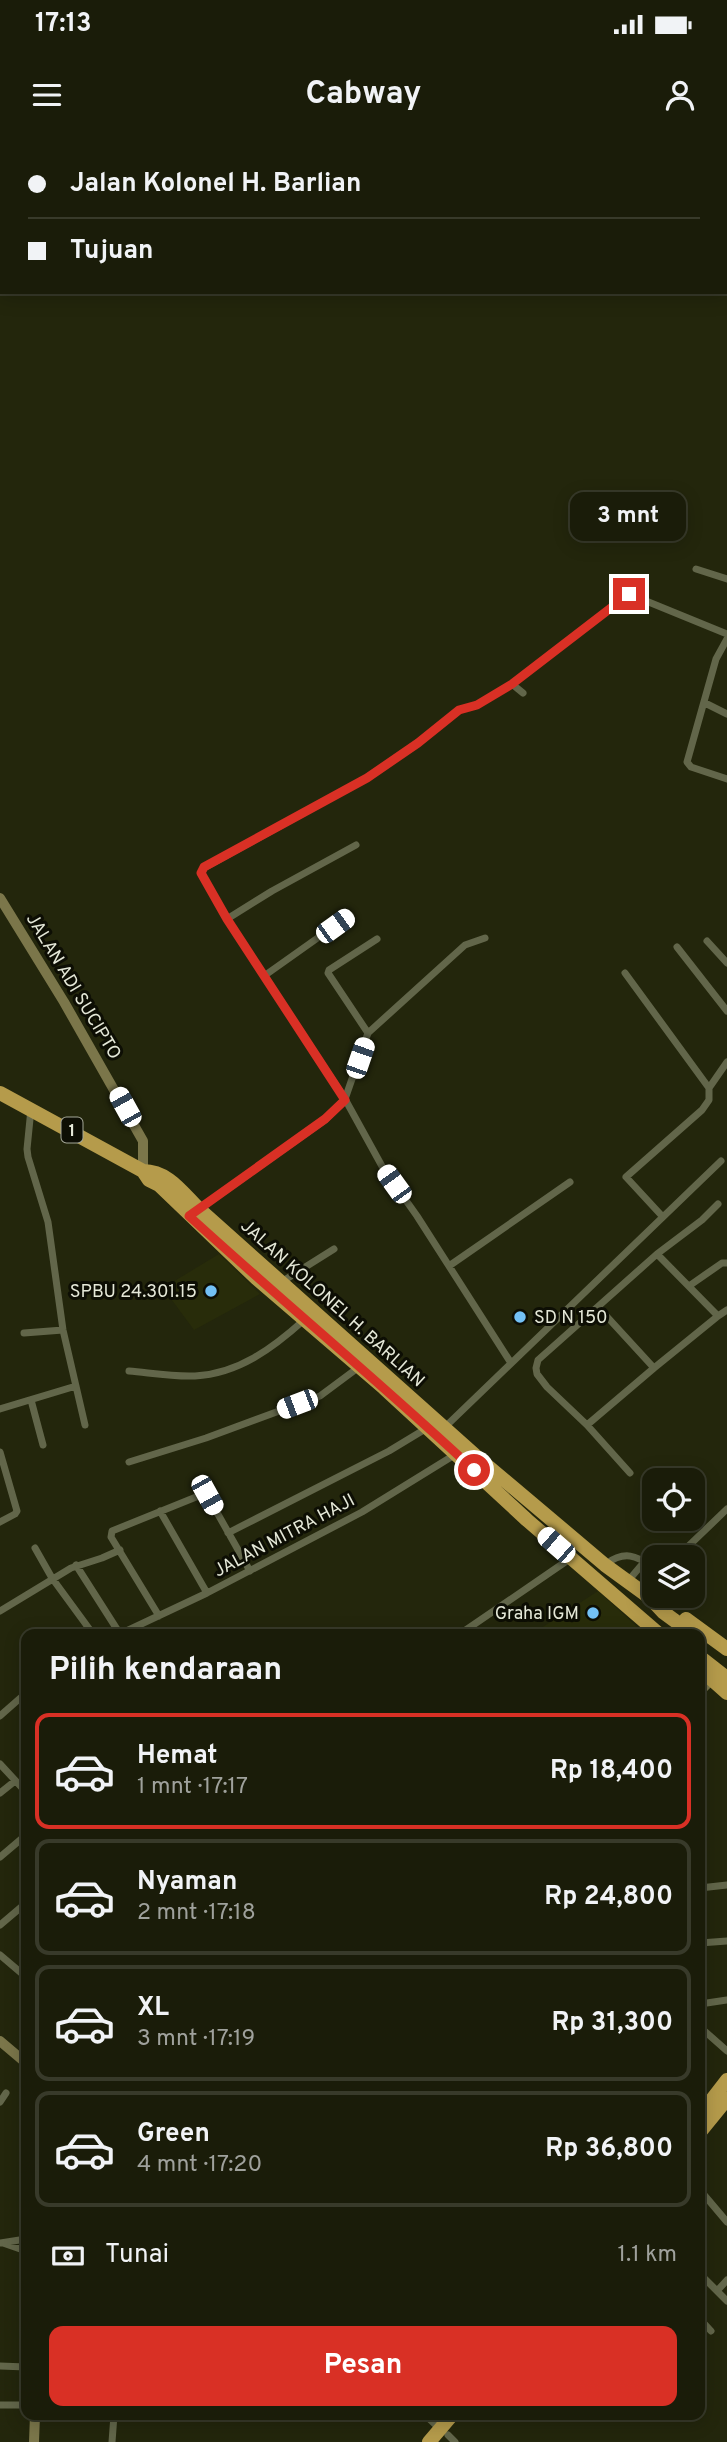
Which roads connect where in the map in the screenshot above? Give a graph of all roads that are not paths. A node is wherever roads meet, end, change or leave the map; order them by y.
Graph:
1 (696, 569) dead end
2 (727, 579) edge
3 (727, 637) edge
4 (512, 684) junction
5 (523, 693) dead end
6 (705, 703) junction
7 (727, 714) edge
8 (727, 779) edge
9 (356, 845) dead end
10 (0, 898) edge
11 (350, 915) dead end
12 (227, 919) junction
13 (485, 938) dead end
14 (377, 939) dead end
15 (707, 941) dead end
16 (677, 947) dead end
17 (727, 962) edge
18 (625, 973) dead end
19 (264, 976) junction
20 (727, 995) edge
21 (719, 1001) junction
22 (727, 1011) edge
23 (368, 1033) junction
24 (727, 1062) edge
25 (709, 1088) junction
26 (0, 1093) edge
27 (345, 1100) junction
28 (31, 1109) junction
29 (721, 1160) dead end
30 (143, 1171) junction
31 (570, 1182) dead end
32 (718, 1204) dead end
33 (194, 1212) junction
34 (662, 1216) junction
35 (223, 1238) junction
36 (334, 1249) dead end
37 (657, 1254) junction
38 (727, 1263) edge
39 (449, 1266) junction
40 (282, 1281) junction
41 (689, 1286) junction
42 (599, 1308) junction
43 (727, 1310) edge
44 (718, 1316) junction
45 (304, 1321) junction
46 (63, 1330) junction
47 (24, 1333) dead end
48 (511, 1363) junction
49 (359, 1367) junction
50 (654, 1368) junction
51 (129, 1371) dead end
52 (76, 1386) junction
53 (31, 1400) junction
54 (0, 1409) edge
55 (85, 1425) dead end
56 (587, 1425) junction
57 (445, 1427) junction
58 (427, 1428) junction
59 (43, 1445) dead end
60 (0, 1452) edge
61 (457, 1454) junction
62 (129, 1462) dead end
63 (630, 1473) dead end
64 (727, 1509) edge
65 (160, 1511) junction
66 (0, 1522) edge
67 (228, 1533) junction
68 (690, 1545) edge
69 (35, 1548) dead end
70 (120, 1550) junction
71 (571, 1557) junction
72 (642, 1559) edge
73 (76, 1565) junction
74 (605, 1565) junction
75 (642, 1565) edge
76 (250, 1571) junction
77 (52, 1578) junction
78 (628, 1582) junction
79 (207, 1593) junction
80 (642, 1593) edge
81 (661, 1608) edge
82 (671, 1608) edge
83 (0, 1611) edge
84 (635, 1611) junction
85 (159, 1616) junction
86 (89, 1629) edge
87 (117, 1629) edge
88 (131, 1629) edge
89 (467, 1629) edge
90 (654, 1629) edge
91 (662, 1629) edge
92 (687, 1629) edge
93 (700, 1629) edge
94 (705, 1633) edge
95 (705, 1644) edge
96 (727, 1649) edge
97 (727, 1661) edge
98 (705, 1662) edge
99 (720, 1678) edge
100 (705, 1688) edge
101 (727, 1693) edge
102 (21, 1697) edge
103 (0, 1716) edge
104 (0, 1764) edge
105 (15, 1781) junction
106 (21, 1787) edge
107 (0, 1793) edge
108 (21, 1839) edge
109 (0, 1857) edge
110 (727, 1885) edge
111 (705, 1887) edge
112 (21, 1907) edge
113 (0, 1925) edge
114 (727, 1941) edge
115 (705, 1942) edge
116 (0, 1955) edge
117 (21, 1973) edge
118 (727, 2000) edge
119 (705, 2003) edge
120 (705, 2031) edge
121 (0, 2041) edge
122 (727, 2051) edge
123 (21, 2059) edge
124 (727, 2080) edge
125 (6, 2094) dead end
126 (727, 2099) edge
127 (0, 2102) edge
128 (705, 2106) edge
129 (705, 2126) edge
130 (705, 2196) edge
131 (727, 2222) edge
132 (21, 2240) edge
133 (1, 2243) edge
134 (21, 2249) edge
135 (705, 2279) edge
136 (727, 2280) edge
137 (717, 2291) junction
138 (727, 2301) edge
139 (705, 2324) edge
140 (711, 2331) dead end
141 (0, 2366) edge
142 (21, 2367) edge
143 (0, 2405) edge
144 (21, 2405) edge
145 (35, 2420) edge
146 (114, 2420) edge
147 (430, 2420) edge
148 (451, 2420) edge
149 (461, 2420) edge
150 (446, 2437) edge
151 (34, 2442) edge
152 (112, 2442) edge
153 (429, 2442) edge

1 - 2 street
3 - 4 street
3 - 6 street
4 - 5 street
4 - 12 street
6 - 7 street
6 - 8 street
9 - 12 street
10 - 30 street, JALAN ADI SUCIPTO
11 - 19 street
12 - 19 street
13 - 23 street
14 - 23 street
15 - 17 street
16 - 21 street
18 - 25 street
19 - 27 street
20 - 21 street
21 - 22 street
23 - 27 street
24 - 25 street
25 - 34 street
26 - 28 highway, 1
27 - 33 street
27 - 39 street
28 - 30 highway, 1
28 - 46 street
29 - 34 street
30 - 33 highway, JALAN KOLONEL H. BARLIAN / 1
31 - 39 street
32 - 37 street
33 - 35 highway, JALAN KOLONEL H. BARLIAN / 1
34 - 48 street
35 - 40 highway, JALAN KOLONEL H. BARLIAN / 1
35 - 45 highway, JALAN KOLONEL H. BARLIAN / 1
36 - 40 street
37 - 41 street
37 - 42 street
38 - 41 street
39 - 48 street
40 - 57 highway, JALAN KOLONEL H. BARLIAN / 1
41 - 44 street
42 - 50 street
42 - 56 street
43 - 44 street
44 - 50 street
45 - 49 highway, JALAN KOLONEL H. BARLIAN / 1
45 - 51 street
46 - 47 street
46 - 52 street
48 - 57 street
49 - 58 highway, JALAN KOLONEL H. BARLIAN / 1
49 - 62 street
50 - 56 street
52 - 53 street
52 - 55 street
53 - 54 street
53 - 59 street
56 - 63 street
57 - 74 highway, JALAN KOLONEL H. BARLIAN / 1
58 - 61 highway, JALAN KOLONEL H. BARLIAN / 1
58 - 67 street
60 - 66 street
61 - 71 highway, JALAN KOLONEL H. BARLIAN / 1
61 - 76 street, JALAN MITRA HAJI
64 - 68 street
65 - 67 street
65 - 70 street
65 - 79 street
67 - 76 street
69 - 77 street
70 - 73 street
70 - 85 street
71 - 84 highway, JALAN KOLONEL H. BARLIAN / 1
71 - 89 street
72 - 74 street
73 - 77 street
73 - 87 street
74 - 78 highway, JALAN KOLONEL H. BARLIAN / 1
75 - 78 street
76 - 79 street, JALAN MITRA HAJI
77 - 83 street
77 - 86 street
78 - 80 highway, JALAN KOLONEL H. BARLIAN / 1
79 - 85 street, JALAN MITRA HAJI
81 - 92 highway, 1
82 - 93 highway, 1
84 - 90 highway, 1
84 - 91 highway, 1
85 - 88 street, JALAN MITRA HAJI
94 - 96 highway, 1
95 - 97 highway
98 - 99 highway
99 - 100 street
99 - 101 highway
102 - 103 street
104 - 105 street
105 - 106 street
105 - 107 street
108 - 109 street
110 - 111 street
112 - 113 street
114 - 115 street
116 - 117 street
118 - 119 street
120 - 122 street
121 - 123 street
124 - 128 highway
125 - 127 street
126 - 129 highway
130 - 131 street
132 - 133 street
133 - 134 street
135 - 137 street
136 - 137 street
137 - 138 street
139 - 140 street
141 - 142 street
143 - 144 street
145 - 151 street
146 - 152 street
147 - 150 street
148 - 150 highway
149 - 150 highway
150 - 153 highway

